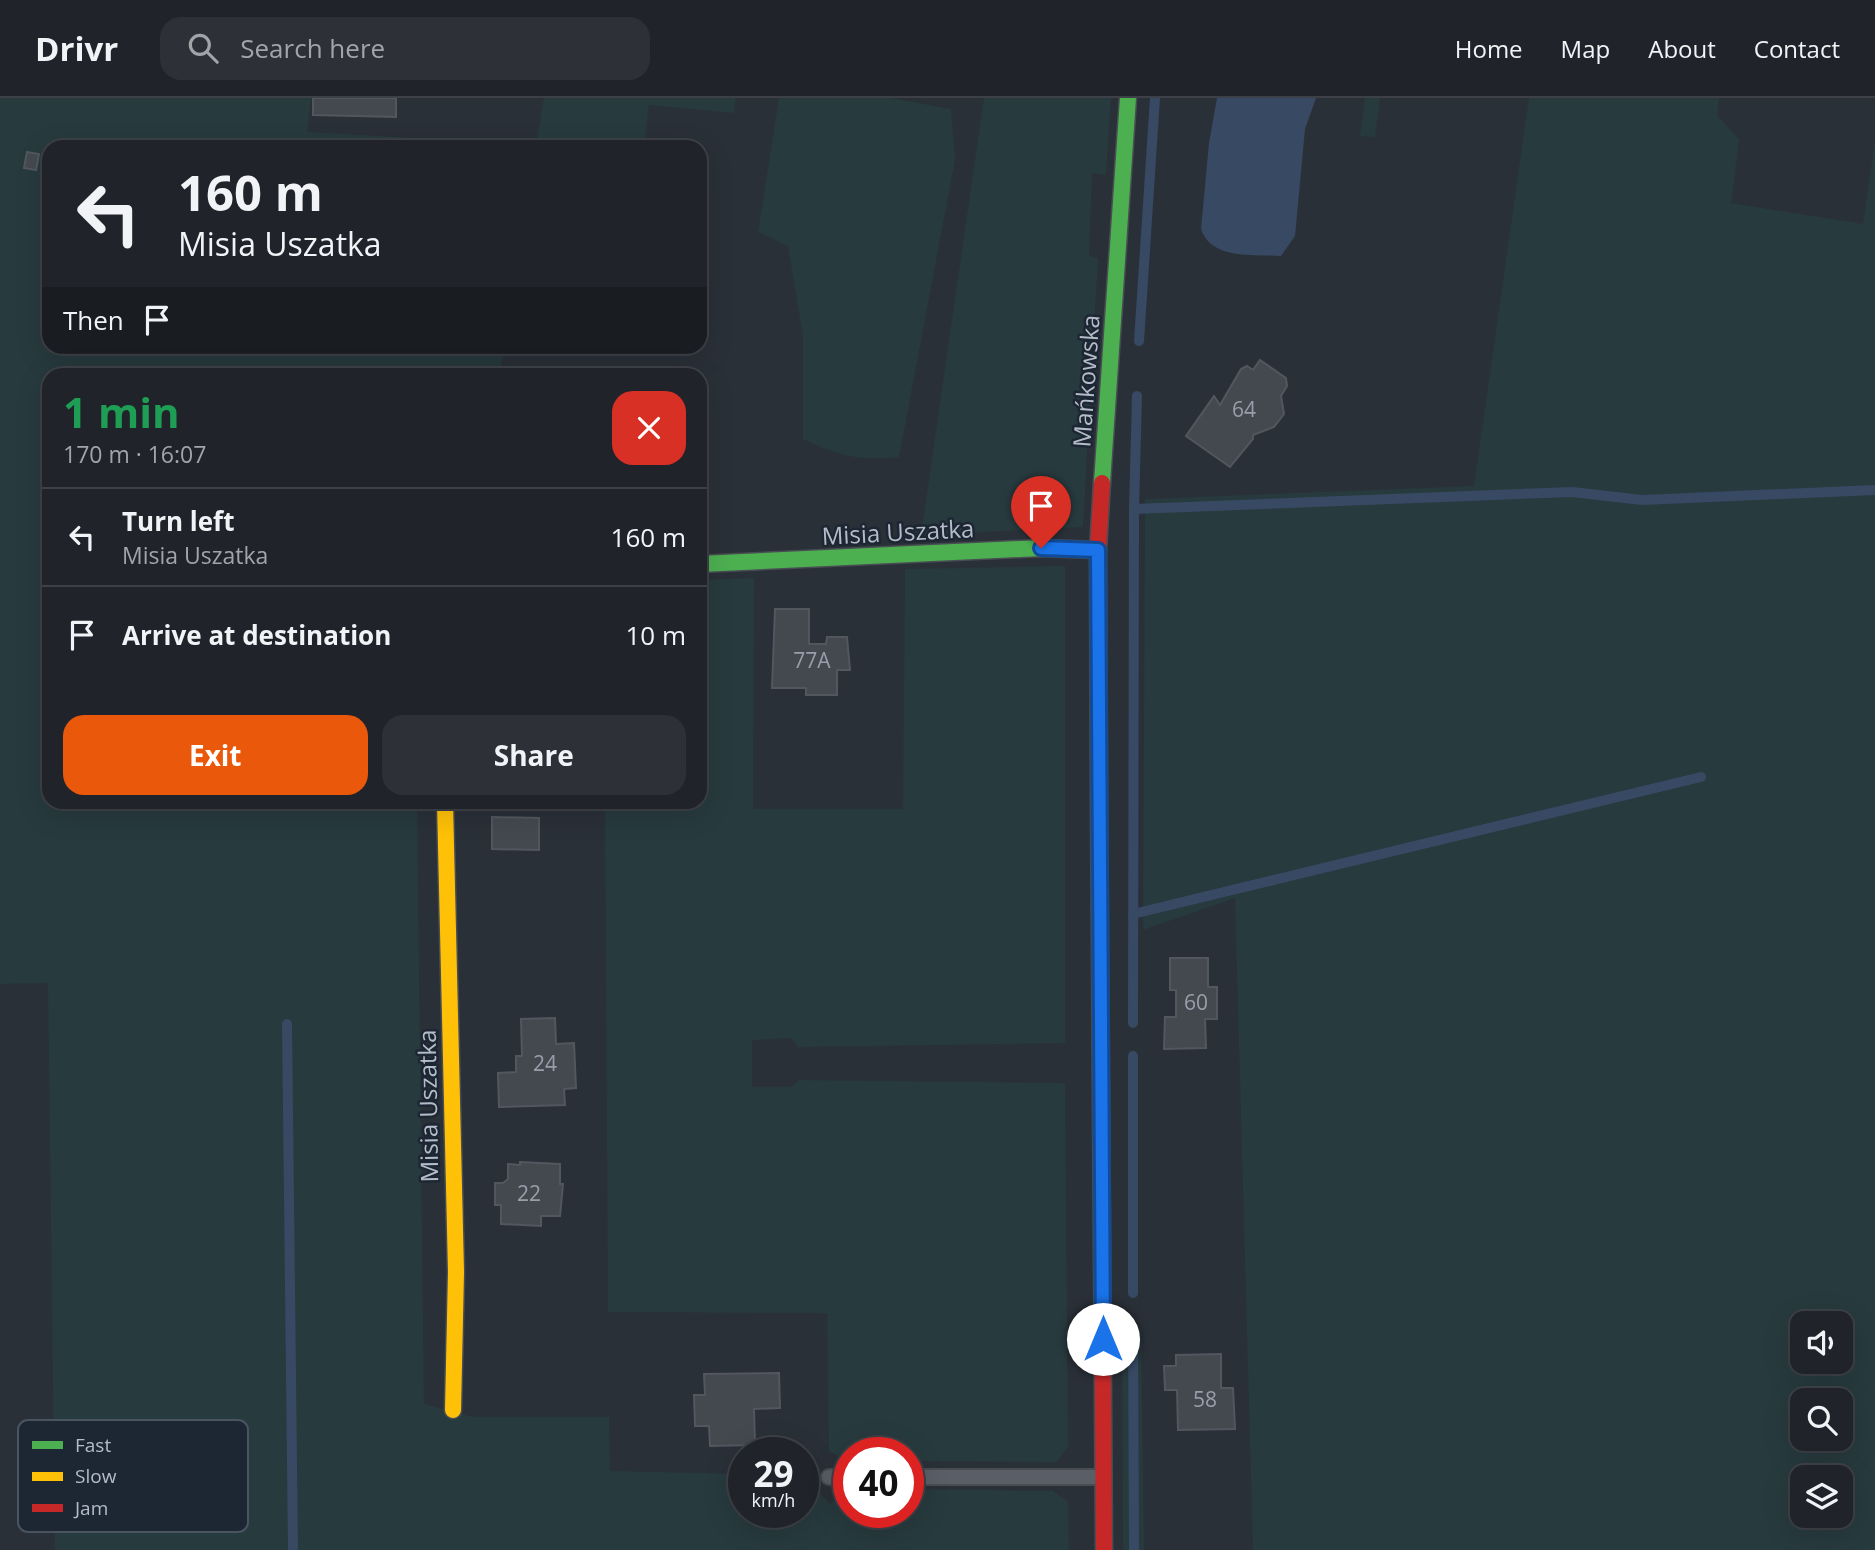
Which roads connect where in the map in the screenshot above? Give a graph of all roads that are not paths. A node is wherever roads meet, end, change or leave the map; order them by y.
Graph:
1 (1128, 98) edge
2 (1098, 550) junction
3 (707, 564) edge
4 (445, 809) edge
5 (453, 1410) dead end
6 (829, 1477) dead end
7 (833, 1477) edge
8 (924, 1477) edge
9 (1104, 1477) junction
10 (1104, 1550) edge

1 - 2 street, Mańkowska
2 - 3 street, Misia Uszatka
2 - 9 street, Mańkowska
4 - 5 street, Misia Uszatka
6 - 7 lane
8 - 9 lane
9 - 10 street, Mańkowska

